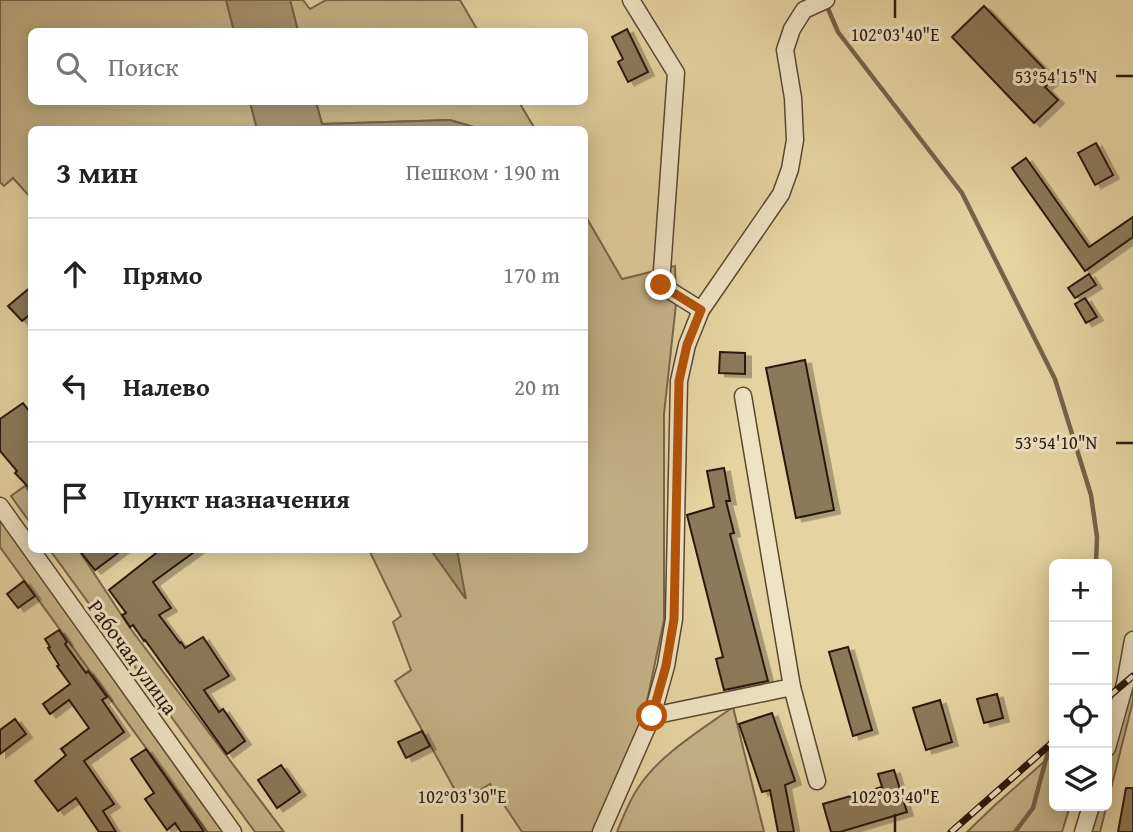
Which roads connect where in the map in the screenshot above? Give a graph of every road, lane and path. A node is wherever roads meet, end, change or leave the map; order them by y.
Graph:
1 (631, 0) edge
2 (826, 0) edge
3 (701, 310) junction
4 (743, 396) dead end
5 (0, 506) edge
6 (28, 545) edge
7 (34, 553) edge
8 (1133, 640) edge
9 (792, 687) junction
10 (652, 716) junction
11 (1112, 730) edge
12 (817, 781) dead end
13 (1089, 811) edge
14 (233, 832) edge
15 (601, 832) edge
16 (1083, 832) edge

1 - 3 street
2 - 3 street
3 - 10 street
4 - 9 street
5 - 6 street, Рабочая улица
7 - 14 street, Рабочая улица
8 - 11 street
9 - 10 street
9 - 12 street
10 - 15 street
13 - 16 street

